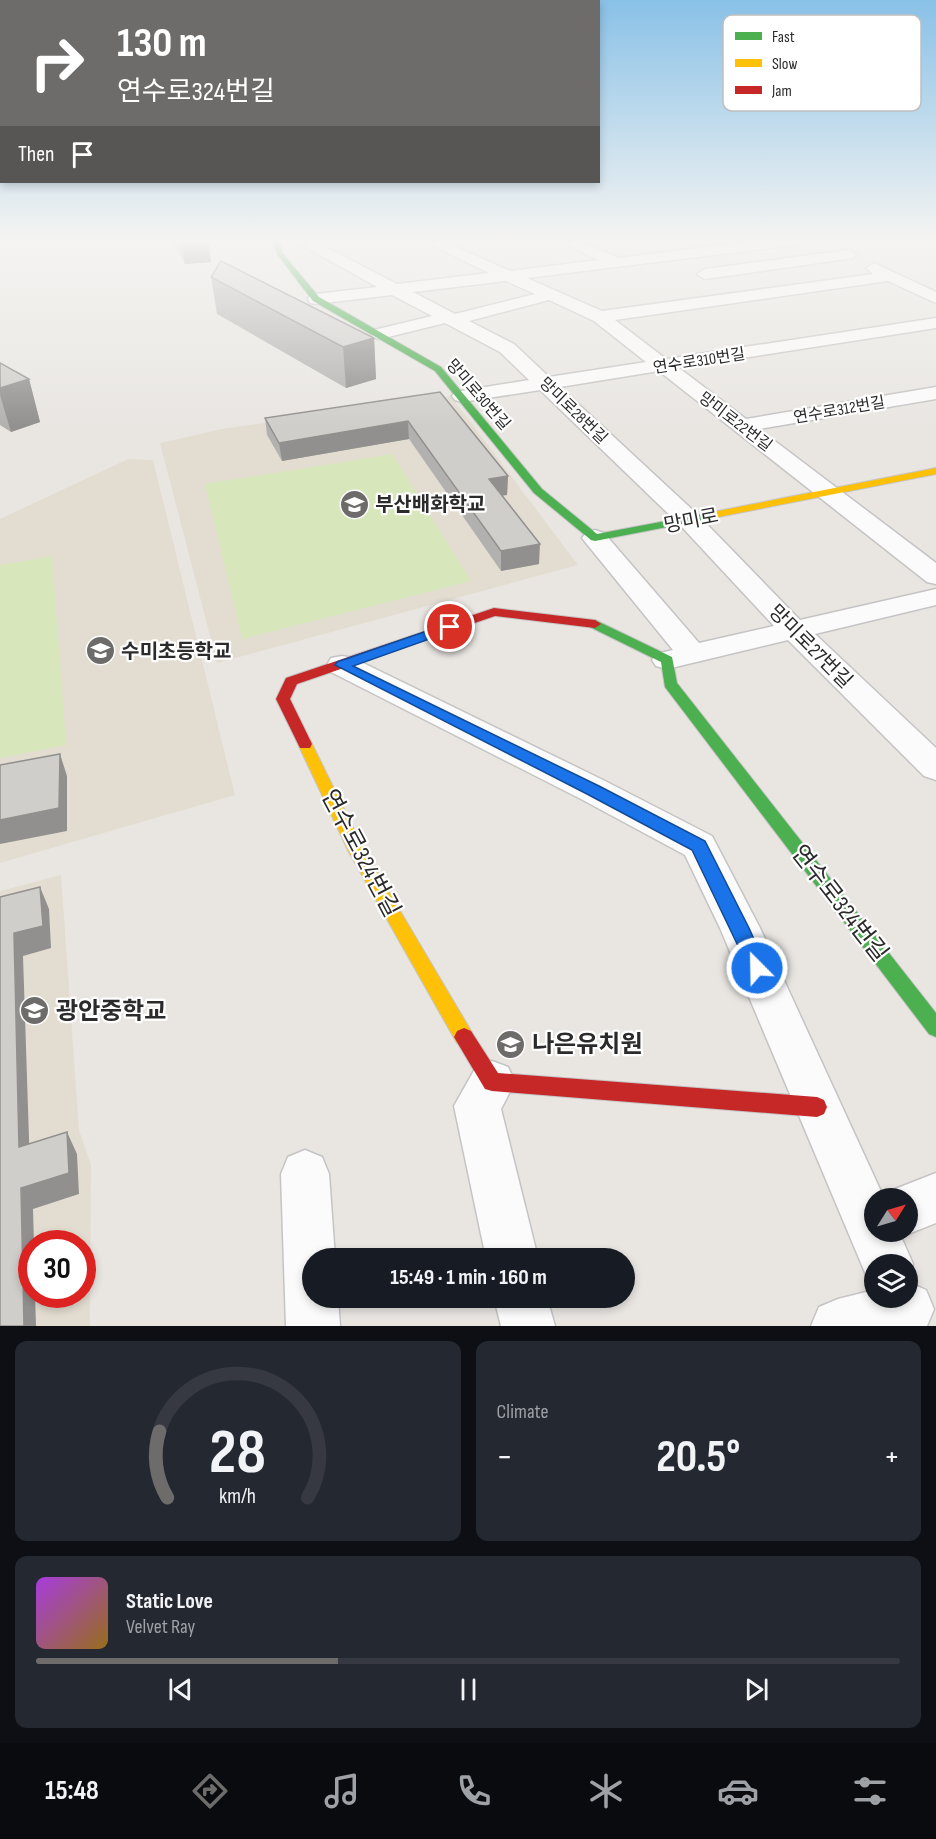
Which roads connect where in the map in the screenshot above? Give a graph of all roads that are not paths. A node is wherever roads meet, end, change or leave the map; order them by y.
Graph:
1 (323, 303) edge
2 (419, 303) edge
3 (517, 303) edge
4 (568, 303) edge
5 (700, 303) edge
6 (600, 317) junction
7 (450, 319) junction
8 (936, 323) edge
9 (380, 334) junction
10 (663, 366) junction
11 (546, 383) junction
12 (936, 393) edge
13 (462, 396) junction
14 (742, 426) junction
15 (936, 471) edge
16 (830, 493) junction
17 (689, 520) junction
18 (595, 538) junction
19 (936, 576) edge
20 (936, 597) edge
21 (794, 630) junction
22 (680, 657) junction
23 (342, 665) junction
24 (936, 768) edge
25 (936, 1028) edge
26 (492, 1082) junction
27 (817, 1107) junction
28 (305, 1174) dead end
29 (936, 1198) edge
30 (510, 1248) edge
31 (890, 1254) edge
32 (901, 1254) edge
33 (864, 1298) edge
34 (524, 1308) edge
35 (314, 1326) edge
36 (528, 1326) edge
37 (838, 1326) edge

1 - 9 street, 망미로30번길
2 - 7 street, 망미로28번길
3 - 7 street
4 - 6 street, 망미로22번길
5 - 6 street
6 - 10 street, 망미로22번길
7 - 9 street
7 - 11 street, 망미로28번길
8 - 10 street, 연수로310번길
9 - 13 street, 망미로30번길
10 - 11 street, 연수로310번길
10 - 14 street, 망미로22번길
11 - 13 street, 연수로310번길
11 - 17 street, 망미로28번길
12 - 14 street, 연수로312번길
13 - 18 street, 망미로30번길
14 - 16 street, 망미로22번길
15 - 16 street, 망미로
16 - 17 street, 망미로
16 - 19 street, 망미로22번길
17 - 18 street, 망미로
17 - 21 street, 망미로27번길
18 - 22 street
20 - 21 street
21 - 22 street
21 - 24 street, 망미로27번길
22 - 23 street, 연수로324번길
22 - 25 street, 연수로324번길
23 - 26 street, 연수로324번길
23 - 27 street
26 - 27 street
26 - 30 street
27 - 31 street
28 - 35 street
29 - 32 street
33 - 37 street
34 - 36 street

